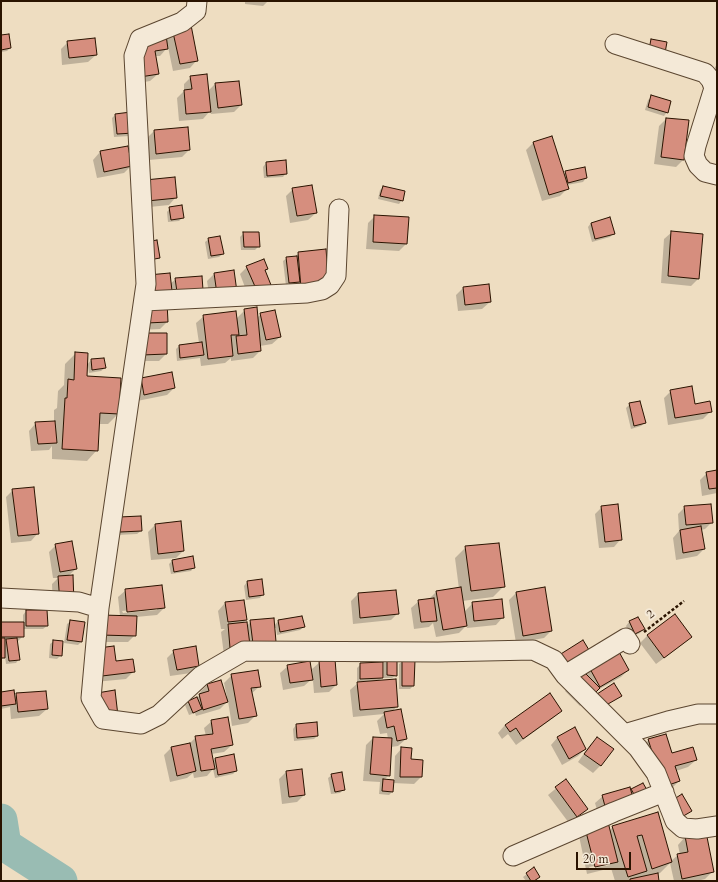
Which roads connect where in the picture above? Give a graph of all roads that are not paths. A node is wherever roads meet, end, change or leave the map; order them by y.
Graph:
1 (197, 1) edge
2 (615, 44) dead end
3 (717, 175) edge
4 (339, 209) dead end
5 (144, 300) junction
6 (1, 598) edge
7 (99, 608) junction
8 (630, 644) road end
9 (565, 676) junction
10 (717, 714) edge
11 (624, 734) junction
12 (664, 792) junction
13 (717, 826) edge
14 (513, 856) dead end

1 - 5 street
2 - 3 street
4 - 5 street
5 - 7 street
6 - 7 street
7 - 9 street
8 - 9 street
9 - 11 street
10 - 11 street
11 - 12 street
12 - 13 street
12 - 14 street

